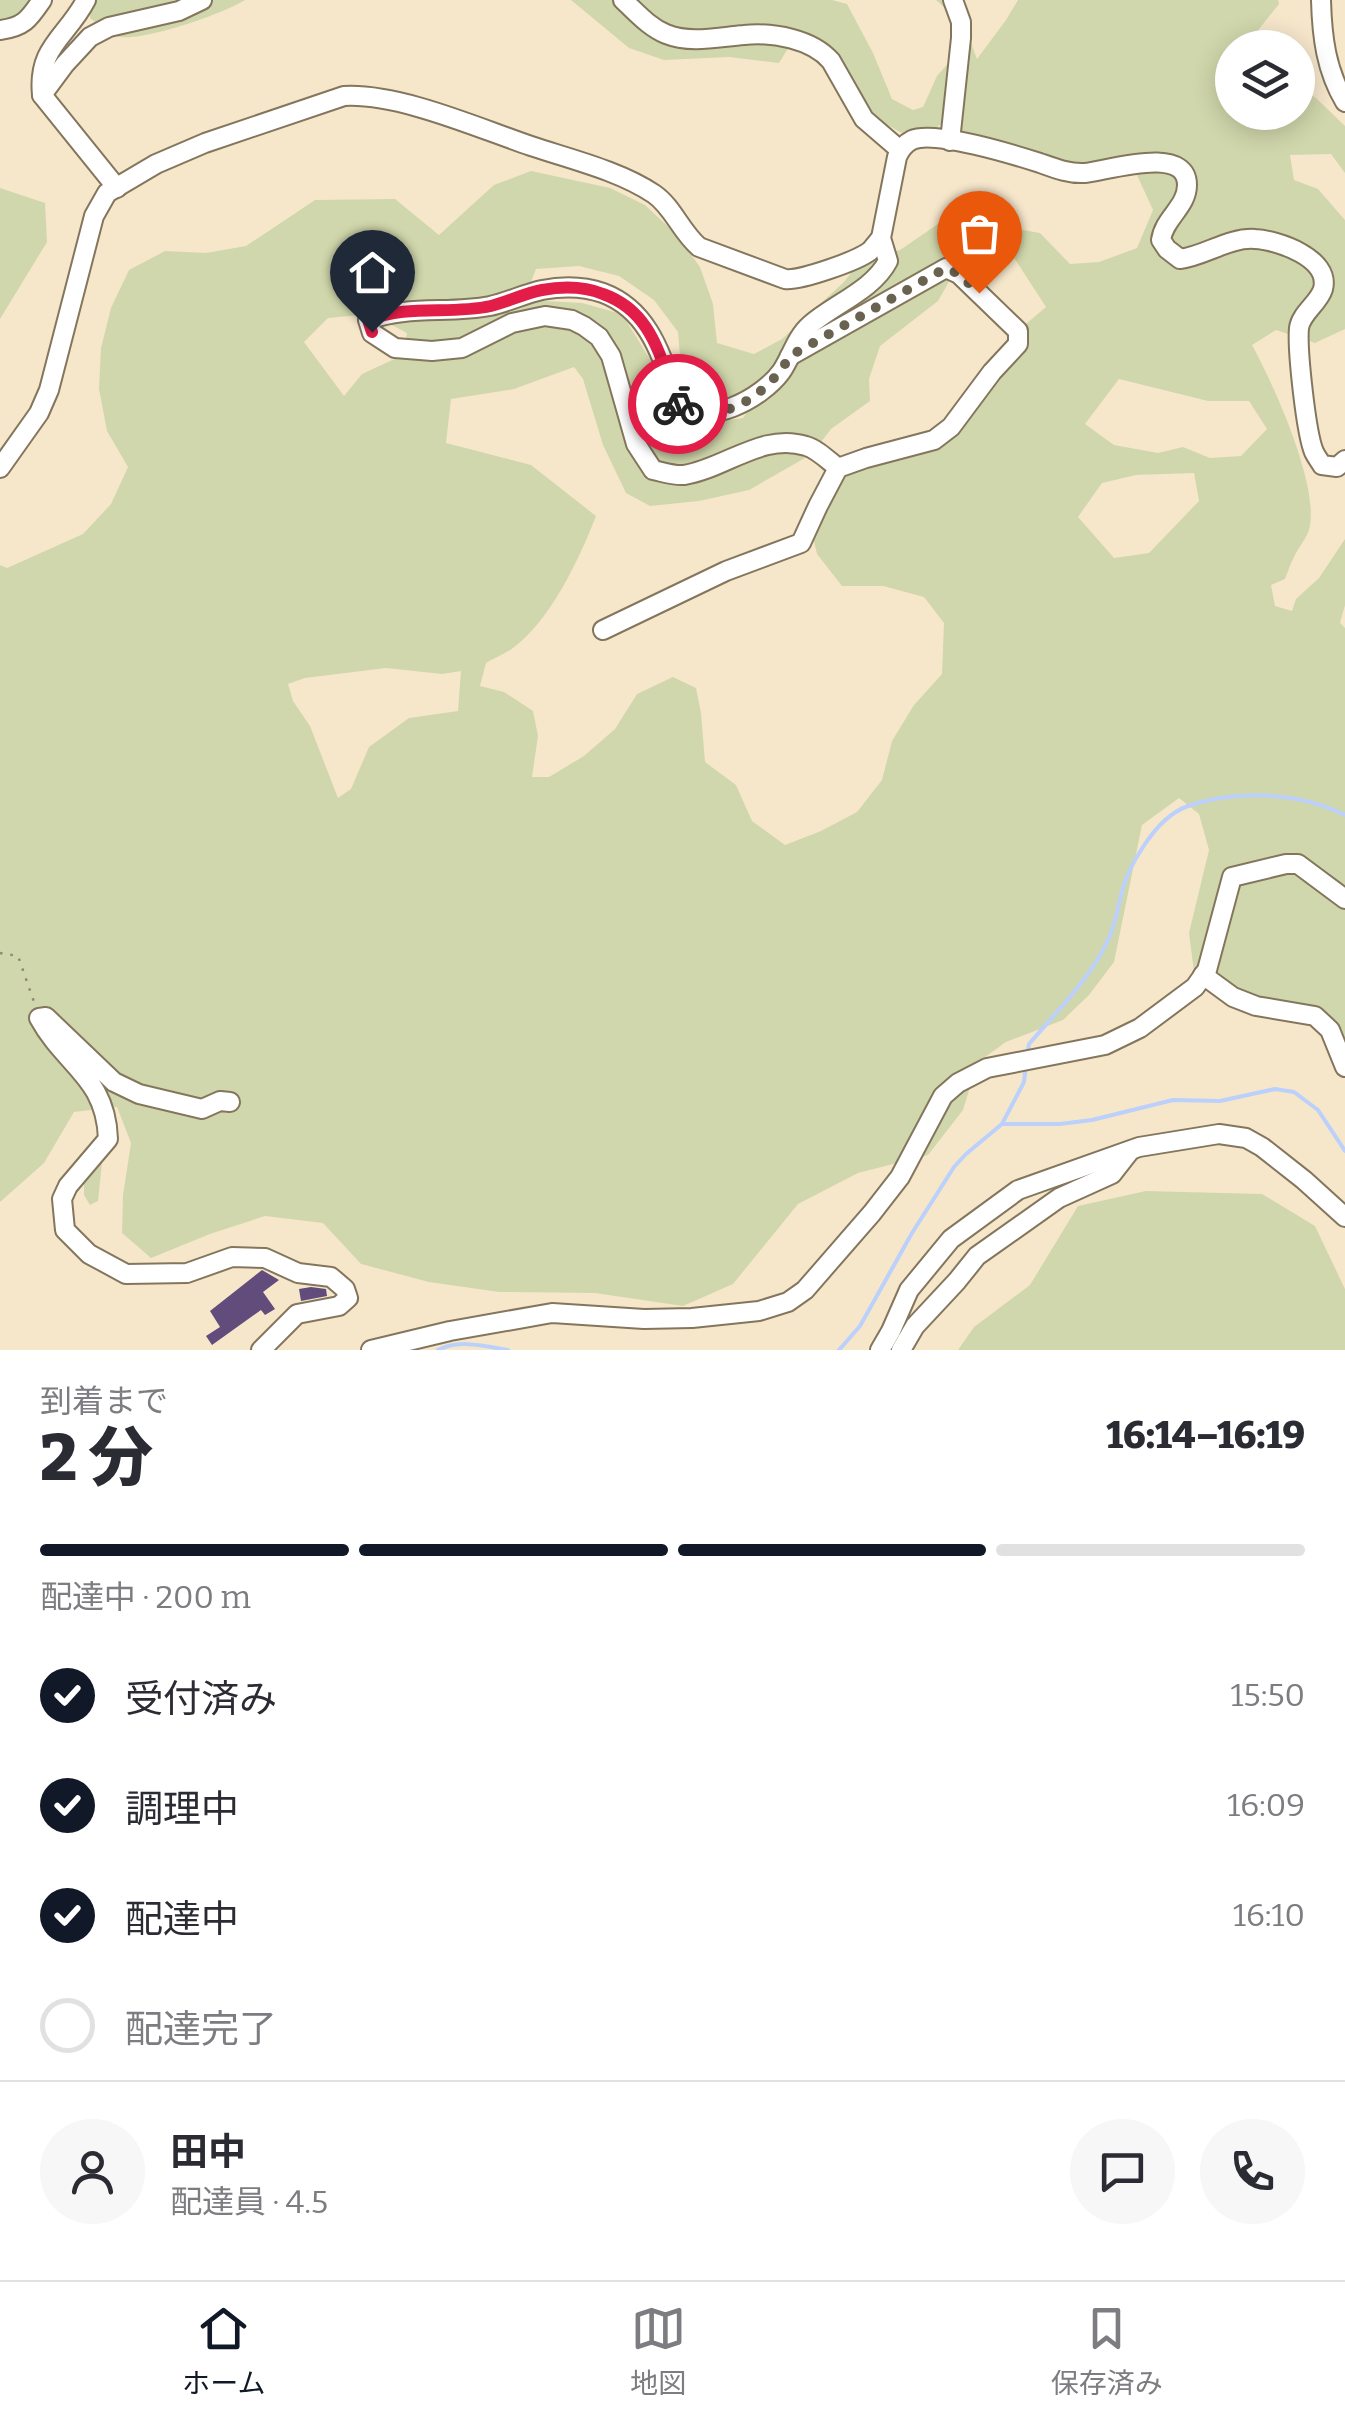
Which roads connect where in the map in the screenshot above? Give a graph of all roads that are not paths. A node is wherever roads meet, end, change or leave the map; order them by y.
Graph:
1 (42, 0) edge
2 (86, 0) edge
3 (202, 0) edge
4 (623, 0) edge
5 (953, 0) edge
6 (1321, 0) edge
7 (1332, 0) edge
8 (1322, 20) junction
9 (0, 30) edge
10 (42, 95) junction
11 (1345, 102) edge
12 (950, 141) junction
13 (900, 150) junction
14 (117, 188) junction
15 (881, 238) junction
16 (790, 356) junction
17 (1345, 460) edge
18 (0, 468) edge
19 (838, 468) junction
20 (602, 630) dead end
21 (1345, 899) edge
22 (1204, 975) junction
23 (1345, 1066) edge
24 (230, 1102) dead end
25 (1130, 1150) junction
26 (1345, 1218) edge
27 (260, 1350) edge
28 (370, 1350) edge
29 (880, 1350) edge
30 (902, 1350) edge

1 - 9 street
2 - 10 street
3 - 10 street
4 - 13 street
5 - 12 street
6 - 8 street
7 - 8 street
8 - 11 street
10 - 14 street
12 - 13 street
12 - 17 street
13 - 15 street
14 - 15 street
14 - 18 street
15 - 16 street
16 - 19 street
16 - 19 street
19 - 20 street
21 - 22 street
22 - 23 street
22 - 28 street
24 - 27 street
25 - 26 street
25 - 29 street
25 - 30 street

